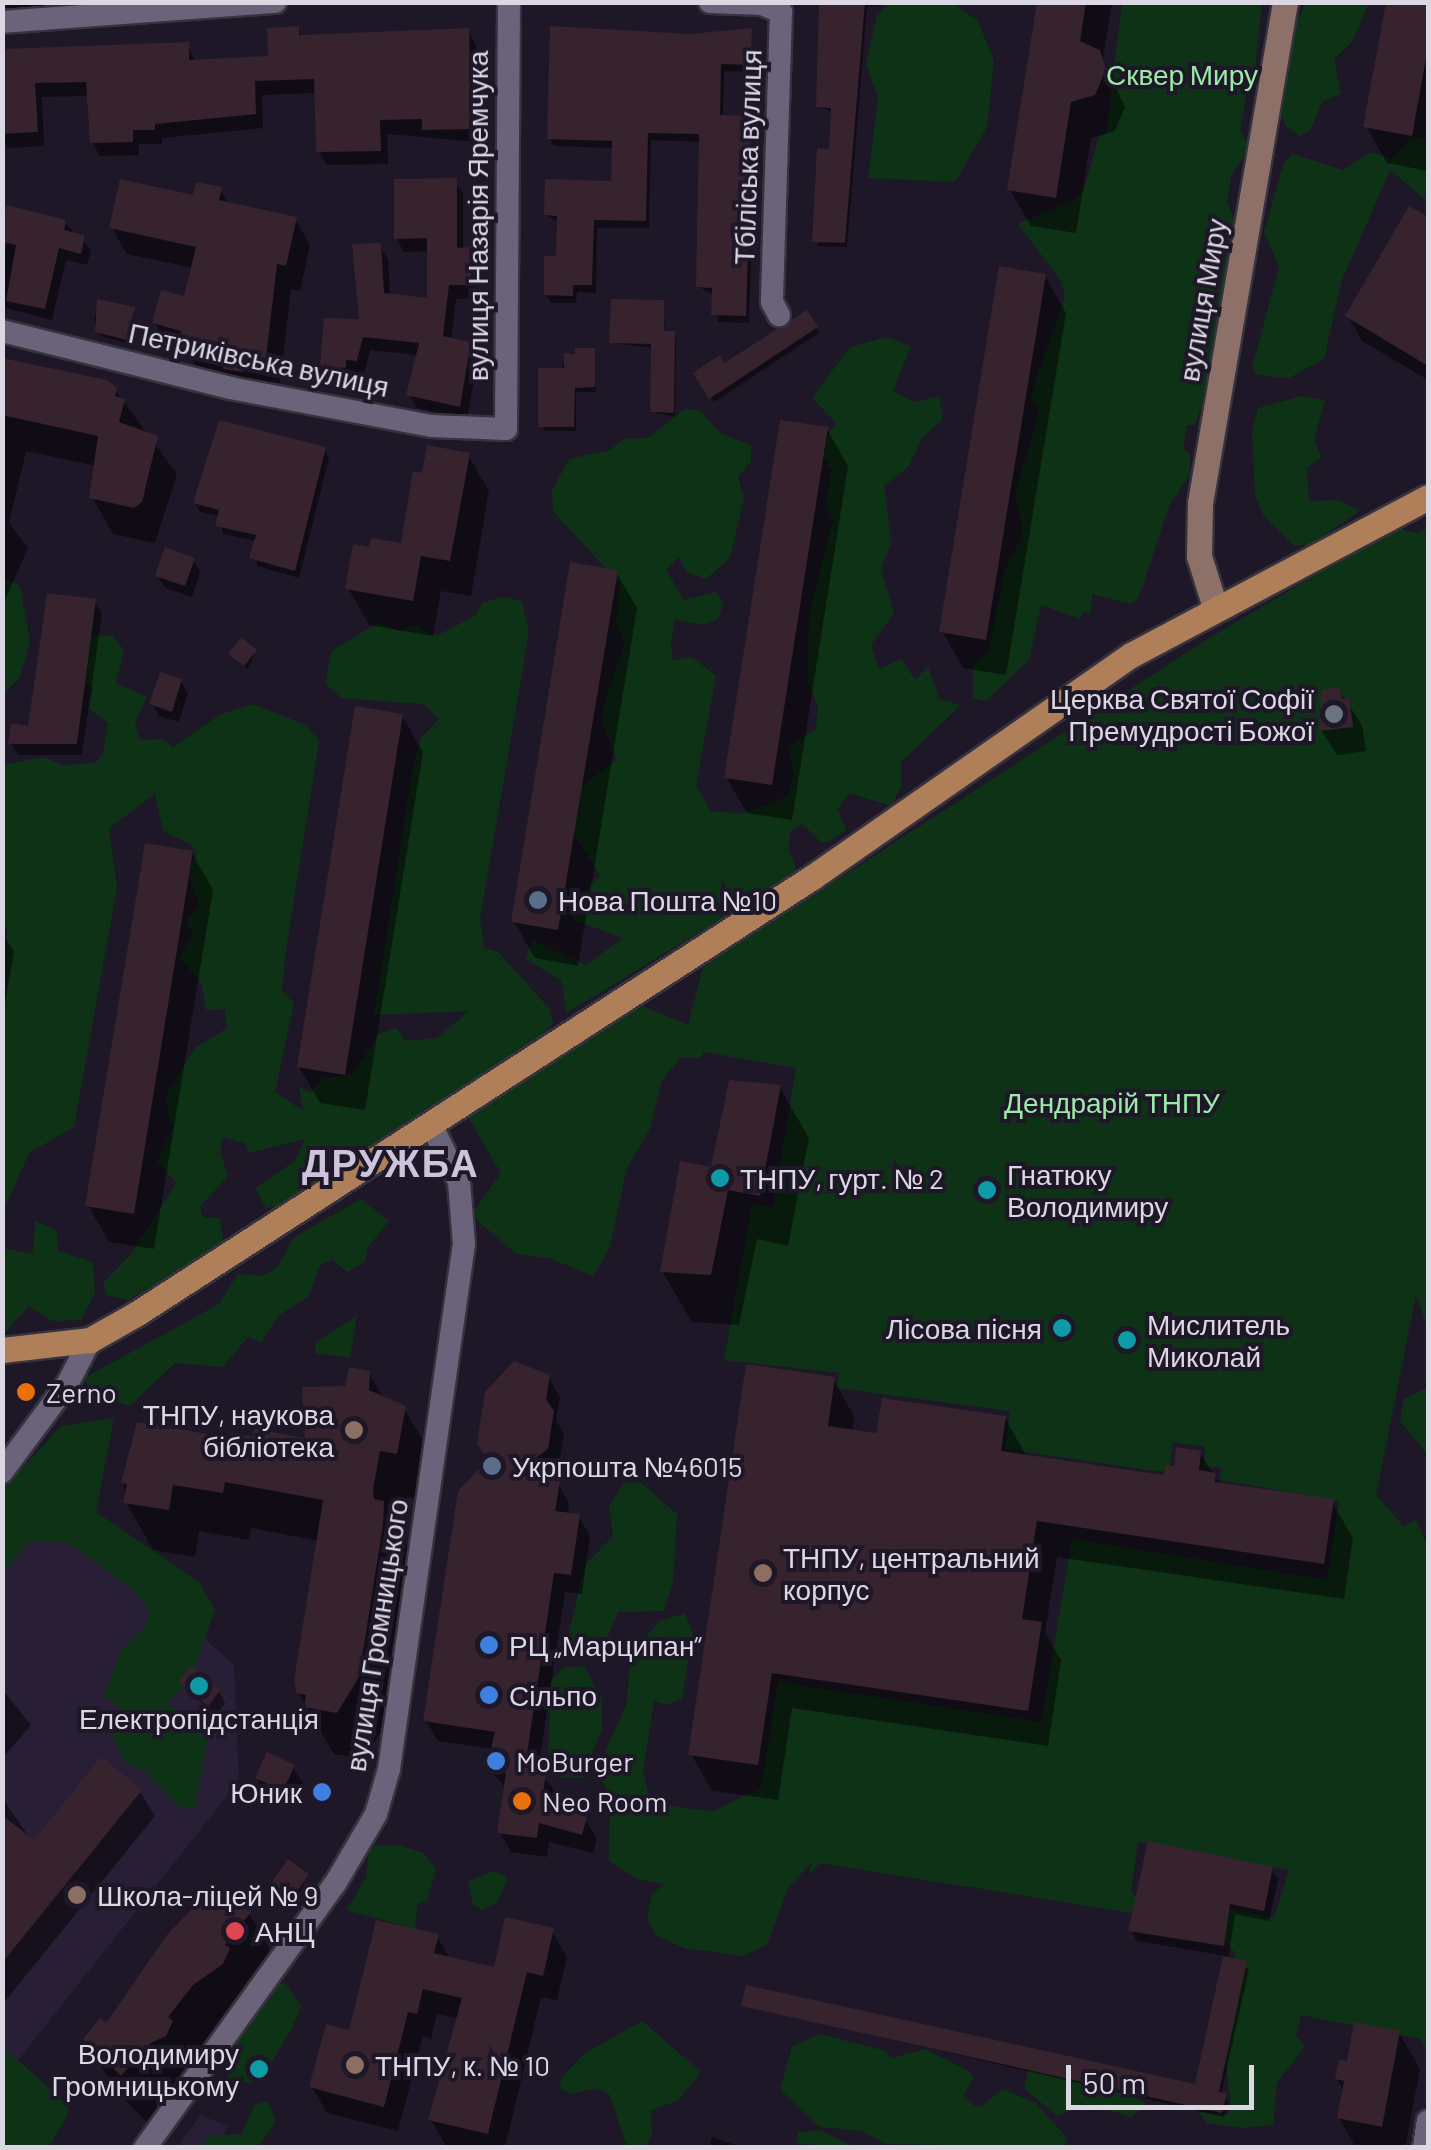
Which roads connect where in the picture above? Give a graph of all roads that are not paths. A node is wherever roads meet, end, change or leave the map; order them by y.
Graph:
1 (274, 2) edge
2 (509, 2) edge
3 (710, 2) edge
4 (1285, 2) edge
5 (2, 22) edge
6 (778, 316) dead end
7 (2, 332) edge
8 (506, 430) joint
9 (1428, 497) edge
10 (1215, 607) junction
11 (432, 1128) junction
12 (90, 1340) junction
13 (2, 1350) edge
14 (2, 1472) edge
15 (1428, 2121) edge
16 (145, 2148) edge
17 (1424, 2148) edge

1 - 5 street
2 - 8 street, вулиця Назарія Яремчука
3 - 6 street, Тбіліська вулиця
4 - 10 main road, вулиця Миру
7 - 8 street, Петриківська вулиця
9 - 10 main road
10 - 11 main road
11 - 12 main road
11 - 16 street, вулиця Громницького
12 - 13 main road
12 - 14 street
15 - 17 street

